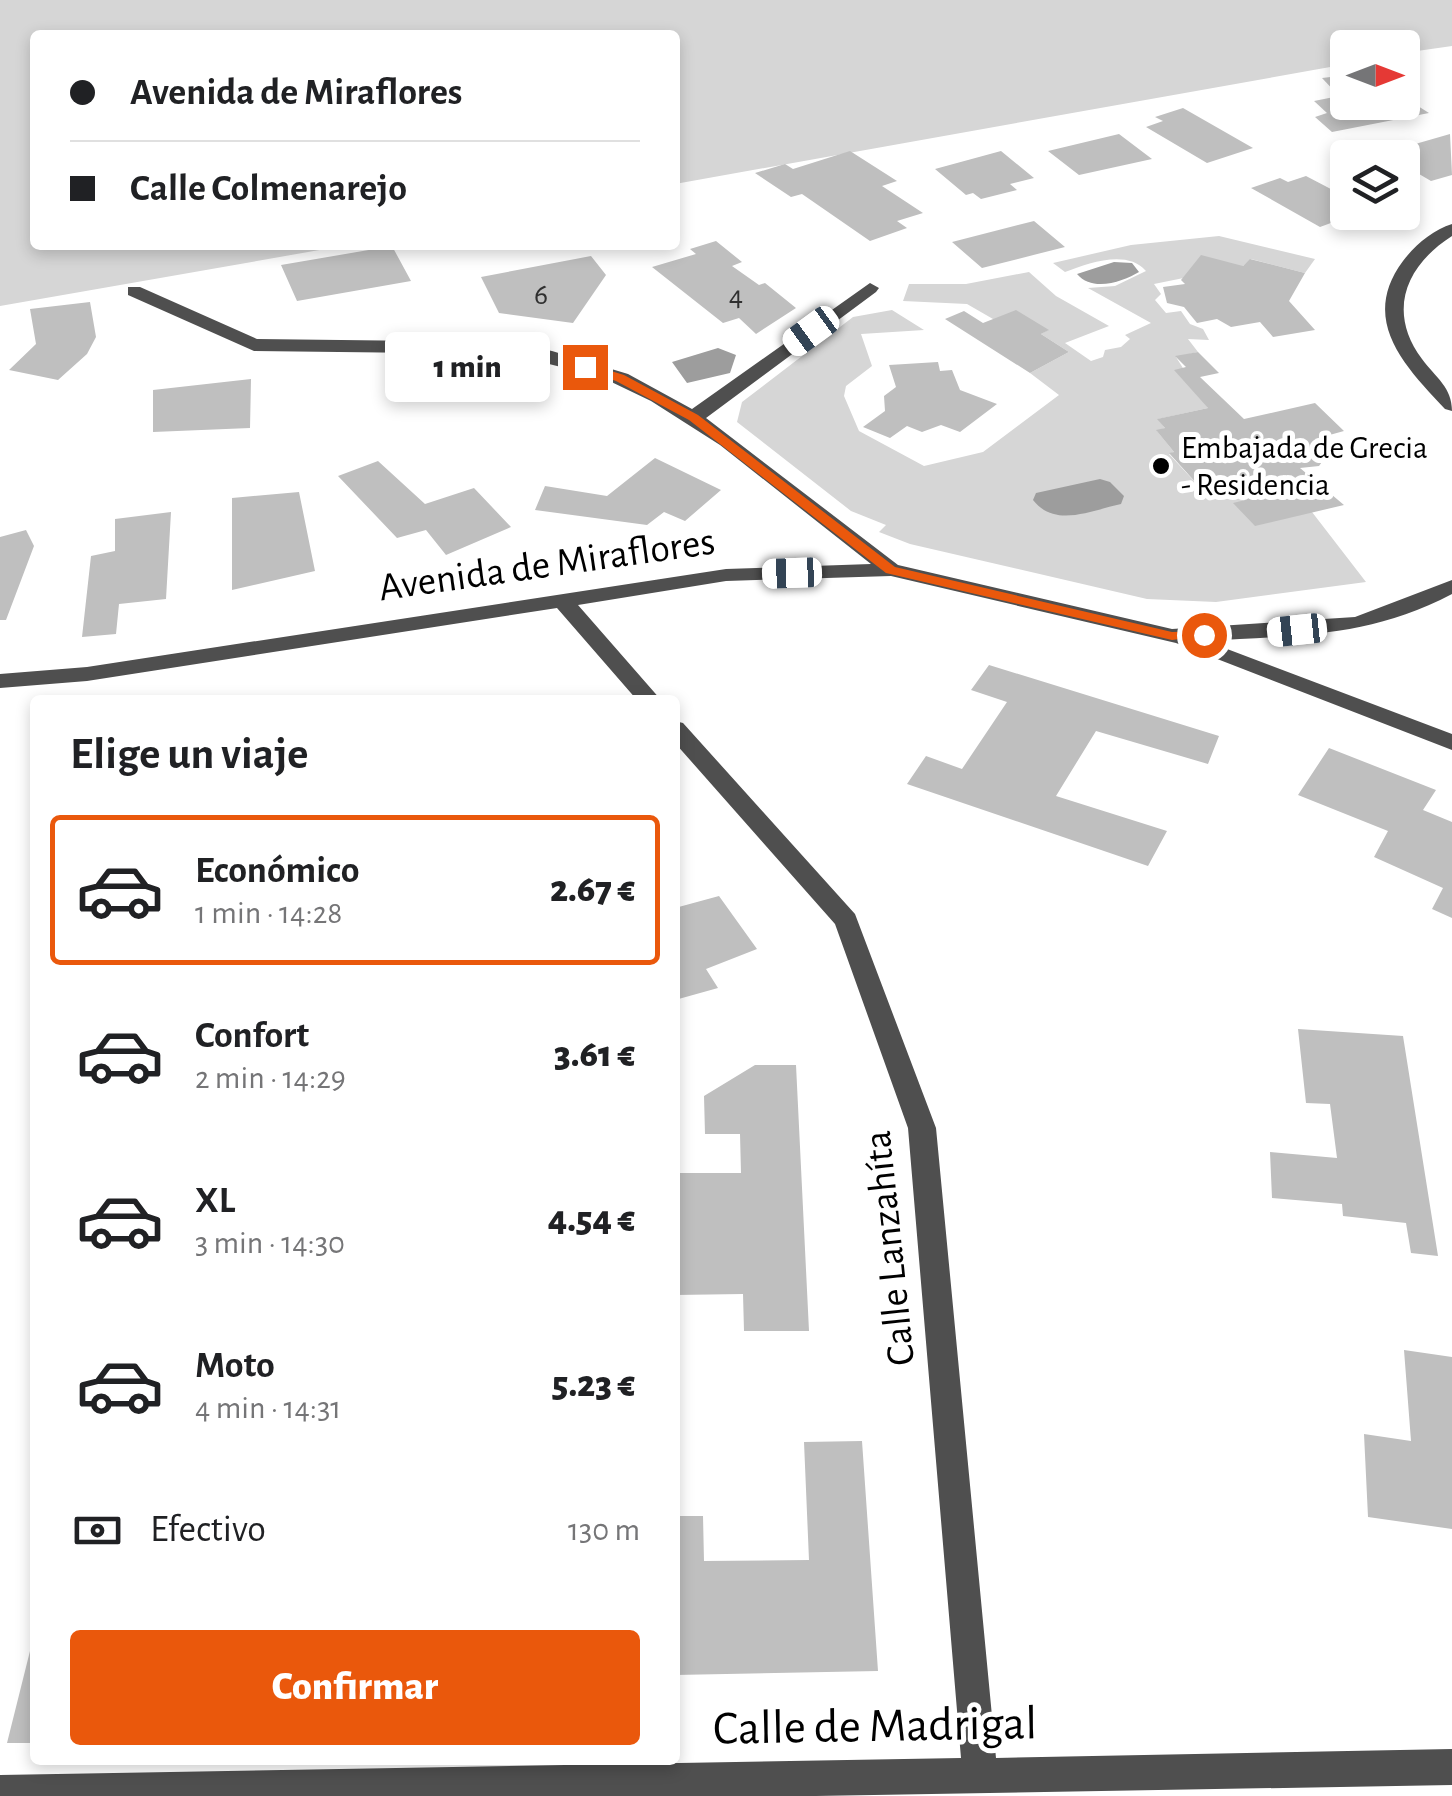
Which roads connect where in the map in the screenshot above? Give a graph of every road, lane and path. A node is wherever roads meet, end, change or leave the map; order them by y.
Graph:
1 (1452, 230) edge
2 (870, 288) dead end
3 (134, 291) dead end
4 (1452, 404) edge
5 (693, 418) junction
6 (891, 570) junction
7 (1452, 586) edge
8 (560, 599) junction
9 (1172, 636) junction
10 (0, 680) edge
11 (646, 695) edge
12 (680, 734) edge
13 (1452, 742) edge
14 (1452, 1766) edge
15 (980, 1775) junction
16 (0, 1794) edge

1 - 4 street
2 - 5 street
3 - 5 street
5 - 6 street
6 - 8 street, Avenida de Miraflores
6 - 9 street, Avenida de Miraflores
7 - 9 street, Avenida de Miraflores
8 - 10 street, Avenida de Miraflores
8 - 11 street
9 - 13 street
12 - 15 street, Calle Lanzahíta
14 - 15 street, Calle de Madrigal
15 - 16 street, Calle de Madrigal

